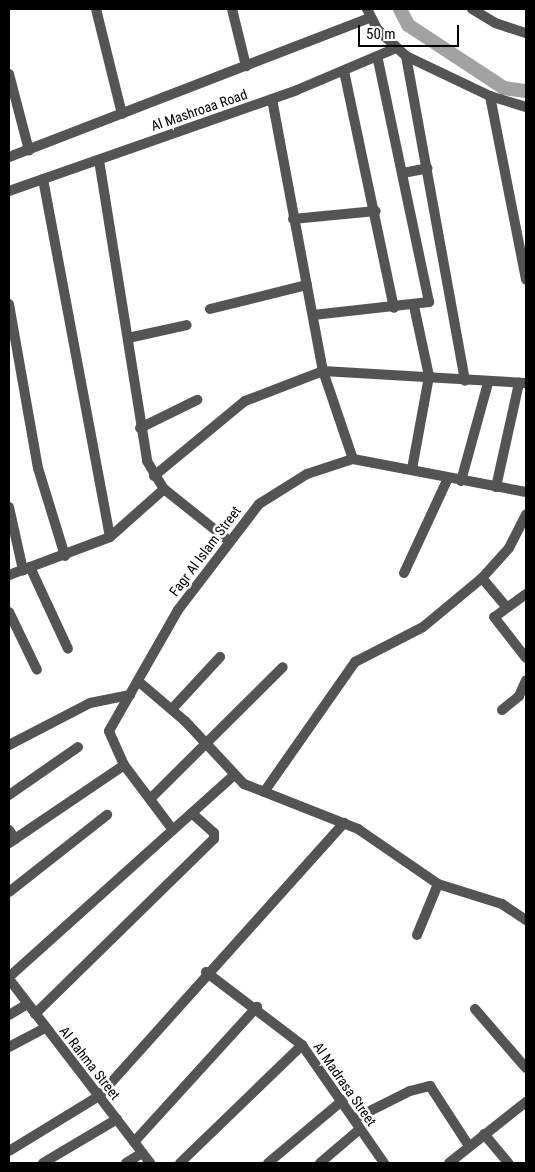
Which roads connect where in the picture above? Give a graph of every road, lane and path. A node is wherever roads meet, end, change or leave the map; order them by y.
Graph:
1 (96, 9) edge
2 (232, 9) edge
3 (478, 11) edge
4 (369, 13) edge
5 (526, 33) edge
6 (396, 48) junction
7 (377, 56) junction
8 (406, 56) junction
9 (246, 66) junction
10 (344, 71) junction
11 (9, 74) edge
12 (490, 96) junction
13 (272, 99) junction
14 (526, 107) edge
15 (122, 114) junction
16 (29, 150) junction
17 (9, 157) edge
18 (100, 160) junction
19 (428, 168) junction
20 (403, 173) junction
21 (43, 179) junction
22 (9, 191) edge
23 (376, 211) junction
24 (293, 219) junction
25 (526, 279) edge
26 (307, 285) junction
27 (9, 304) edge
28 (414, 306) junction
29 (394, 308) junction
30 (210, 309) dead end
31 (313, 315) junction
32 (187, 325) dead end
33 (128, 338) junction
34 (323, 371) junction
35 (428, 376) junction
36 (465, 381) junction
37 (488, 383) junction
38 (523, 383) edge
39 (197, 400) dead end
40 (140, 428) junction
41 (353, 459) junction
42 (412, 469) junction
43 (154, 476) junction
44 (448, 478) junction
45 (462, 480) junction
46 (496, 486) junction
47 (164, 489) junction
48 (526, 492) edge
49 (9, 507) edge
50 (526, 514) edge
51 (110, 537) junction
52 (228, 540) junction
53 (65, 556) junction
54 (27, 569) junction
55 (404, 573) dead end
56 (9, 575) edge
57 (482, 578) junction
58 (526, 594) edge
59 (506, 607) junction
60 (9, 612) edge
61 (68, 649) dead end
62 (220, 657) dead end
63 (526, 658) edge
64 (284, 667) dead end
65 (37, 670) dead end
66 (526, 680) edge
67 (138, 682) junction
68 (130, 695) junction
69 (172, 709) junction
70 (502, 710) dead end
71 (205, 743) junction
72 (9, 746) edge
73 (78, 747) dead end
74 (124, 765) junction
75 (234, 776) junction
76 (264, 792) junction
77 (9, 795) edge
78 (150, 800) junction
79 (192, 813) junction
80 (107, 815) dead end
81 (344, 823) junction
82 (173, 830) junction
83 (11, 837) edge
84 (438, 884) junction
85 (9, 892) edge
86 (524, 913) edge
87 (418, 935) dead end
88 (206, 972) junction
89 (9, 978) edge
90 (27, 1004) junction
91 (257, 1008) junction
92 (475, 1009) dead end
93 (9, 1014) edge
94 (35, 1014) junction
95 (45, 1028) junction
96 (302, 1045) junction
97 (9, 1047) edge
98 (526, 1068) edge
99 (99, 1096) junction
100 (343, 1100) junction
101 (526, 1102) edge
102 (117, 1119) junction
103 (357, 1124) junction
104 (484, 1134) junction
105 (134, 1142) junction
106 (469, 1146) junction
107 (9, 1151) edge
108 (142, 1153) junction
109 (44, 1163) edge
110 (126, 1163) edge
111 (150, 1163) edge
112 (180, 1163) edge
113 (268, 1163) edge
114 (320, 1163) edge
115 (384, 1163) edge
116 (449, 1163) edge
117 (508, 1163) edge

1 - 15 street
2 - 9 street
3 - 5 street
4 - 6 street
4 - 9 street, Al Mashroaa Road
6 - 7 street, Al Mashroaa Road
6 - 8 street
7 - 10 street, Al Mashroaa Road
7 - 20 street
8 - 12 street
8 - 19 street
9 - 15 street, Al Mashroaa Road
10 - 13 street, Al Mashroaa Road
10 - 23 street
11 - 16 street
12 - 14 street
12 - 25 street
13 - 18 street, Al Mashroaa Road
13 - 24 street
15 - 16 street, Al Mashroaa Road
16 - 17 street, Al Mashroaa Road
18 - 21 street, Al Mashroaa Road
18 - 33 street
19 - 20 street
19 - 36 street
20 - 28 street
21 - 22 street, Al Mashroaa Road
21 - 51 street
23 - 24 street
23 - 29 street
24 - 26 street
26 - 30 street
26 - 31 street
27 - 53 street
28 - 29 street
28 - 35 street
29 - 31 street
31 - 34 street
32 - 33 street
33 - 40 street
34 - 35 street
34 - 41 street
34 - 43 street
35 - 36 street
35 - 42 street
36 - 37 street
37 - 38 street
37 - 45 street
38 - 46 street
39 - 40 street
40 - 43 street
41 - 42 street, Fagr Al Islam Street
41 - 52 street, Fagr Al Islam Street
42 - 44 street, Fagr Al Islam Street
43 - 47 street
44 - 45 street, Fagr Al Islam Street
44 - 55 street
45 - 46 street, Fagr Al Islam Street
46 - 48 street, Fagr Al Islam Street
47 - 51 street
47 - 52 street
49 - 54 street
50 - 57 street
51 - 53 street
52 - 67 street, Fagr Al Islam Street
53 - 54 street
54 - 56 street
54 - 61 street
57 - 59 street
57 - 76 street
58 - 59 street
59 - 63 street
60 - 65 street
62 - 69 street
64 - 71 street
66 - 70 street
67 - 68 street, Fagr Al Islam Street
67 - 69 street
68 - 72 street
68 - 74 street, Fagr Al Islam Street
69 - 71 street
71 - 75 street
71 - 78 street
73 - 77 street
74 - 78 street, Fagr Al Islam Street
74 - 83 street
75 - 76 street
75 - 79 street
76 - 81 street
78 - 82 street, Fagr Al Islam Street
79 - 82 street
79 - 94 street
80 - 85 street
81 - 84 street
81 - 88 street
82 - 89 street
84 - 86 street
84 - 87 street
88 - 91 street, Al Madrasa Street
88 - 99 street
89 - 90 street, Al Rahma Street
90 - 93 street
90 - 94 street, Al Rahma Street
91 - 96 street, Al Madrasa Street
91 - 105 street
92 - 98 street
94 - 95 street, Al Rahma Street
95 - 97 street
95 - 99 street, Al Rahma Street
96 - 100 street, Al Madrasa Street
96 - 112 street
99 - 102 street, Al Rahma Street
99 - 107 street
100 - 103 street, Al Madrasa Street
100 - 113 street
101 - 104 street
102 - 105 street, Al Rahma Street
102 - 109 street
103 - 106 street
103 - 114 street
103 - 115 street, Al Madrasa Street
104 - 106 street
104 - 117 street
105 - 108 street, Al Rahma Street
106 - 116 street
108 - 110 street
108 - 111 street, Al Rahma Street

